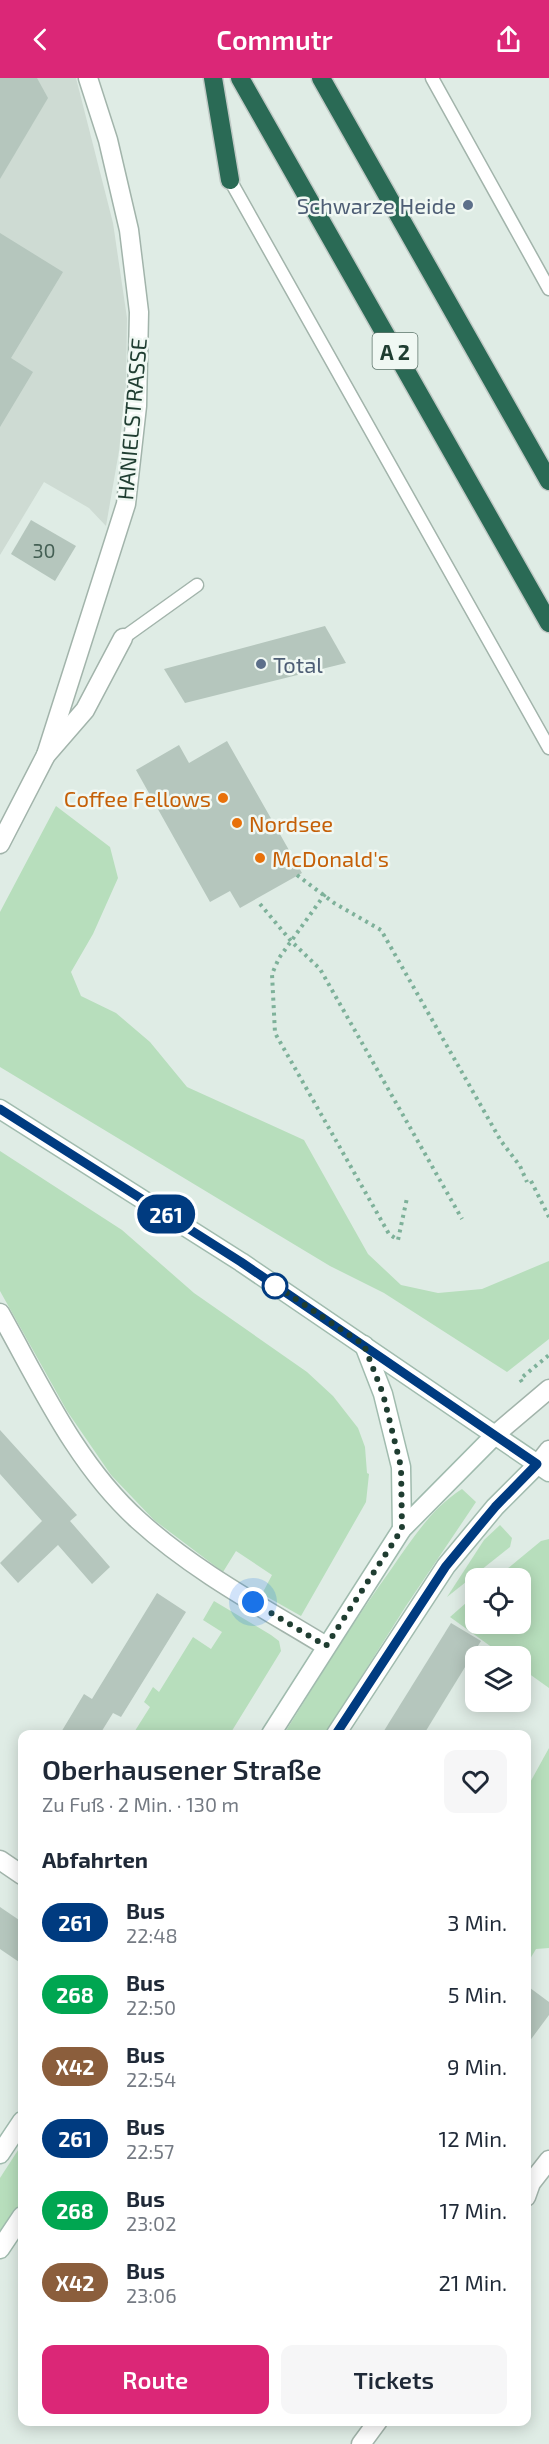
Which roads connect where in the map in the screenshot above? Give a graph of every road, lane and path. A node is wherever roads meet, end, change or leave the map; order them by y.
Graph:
1 (88, 78) edge
2 (213, 78) edge
3 (240, 78) edge
4 (321, 78) edge
5 (432, 78) edge
6 (230, 180) joint
7 (549, 289) edge
8 (549, 481) edge
9 (197, 585) dead end
10 (549, 623) edge
11 (123, 638) joint
12 (549, 748) edge
13 (46, 755) junction
14 (0, 844) edge
15 (297, 875) dead end
16 (325, 894) junction
17 (260, 904) dead end
18 (291, 941) junction
19 (0, 1109) edge
20 (407, 1198) dead end
21 (549, 1217) edge
22 (462, 1218) dead end
23 (0, 1313) edge
24 (364, 1345) junction
25 (549, 1355) edge
26 (520, 1378) dead end
27 (549, 1389) edge
28 (496, 1434) junction
29 (545, 1462) edge
30 (402, 1529) junction
31 (326, 1646) junction
32 (274, 1730) edge
33 (339, 1730) edge
34 (0, 1860) edge
35 (18, 1872) edge
36 (18, 2127) edge
37 (0, 2154) edge
38 (549, 2160) edge
39 (531, 2183) edge
40 (18, 2222) edge
41 (0, 2249) edge
42 (374, 2426) edge
43 (361, 2444) edge

1 - 13 main road, HANIELSTRASSE
2 - 6 highway
3 - 10 highway, A 2
4 - 8 highway
5 - 7 lane
6 - 12 lane
9 - 11 lane
11 - 13 main road, HANIELSTRASSE
13 - 14 main road, HANIELSTRASSE
15 - 16 path
16 - 18 path
16 - 21 path
17 - 18 path
18 - 20 path
18 - 22 path
19 - 24 main road
23 - 31 main road
24 - 28 main road
24 - 30 main road
25 - 26 path
27 - 28 main road
28 - 29 main road
28 - 30 main road
29 - 33 main road
30 - 31 main road
31 - 32 main road
34 - 35 main road
36 - 37 main road
38 - 39 main road
40 - 41 main road
42 - 43 main road

